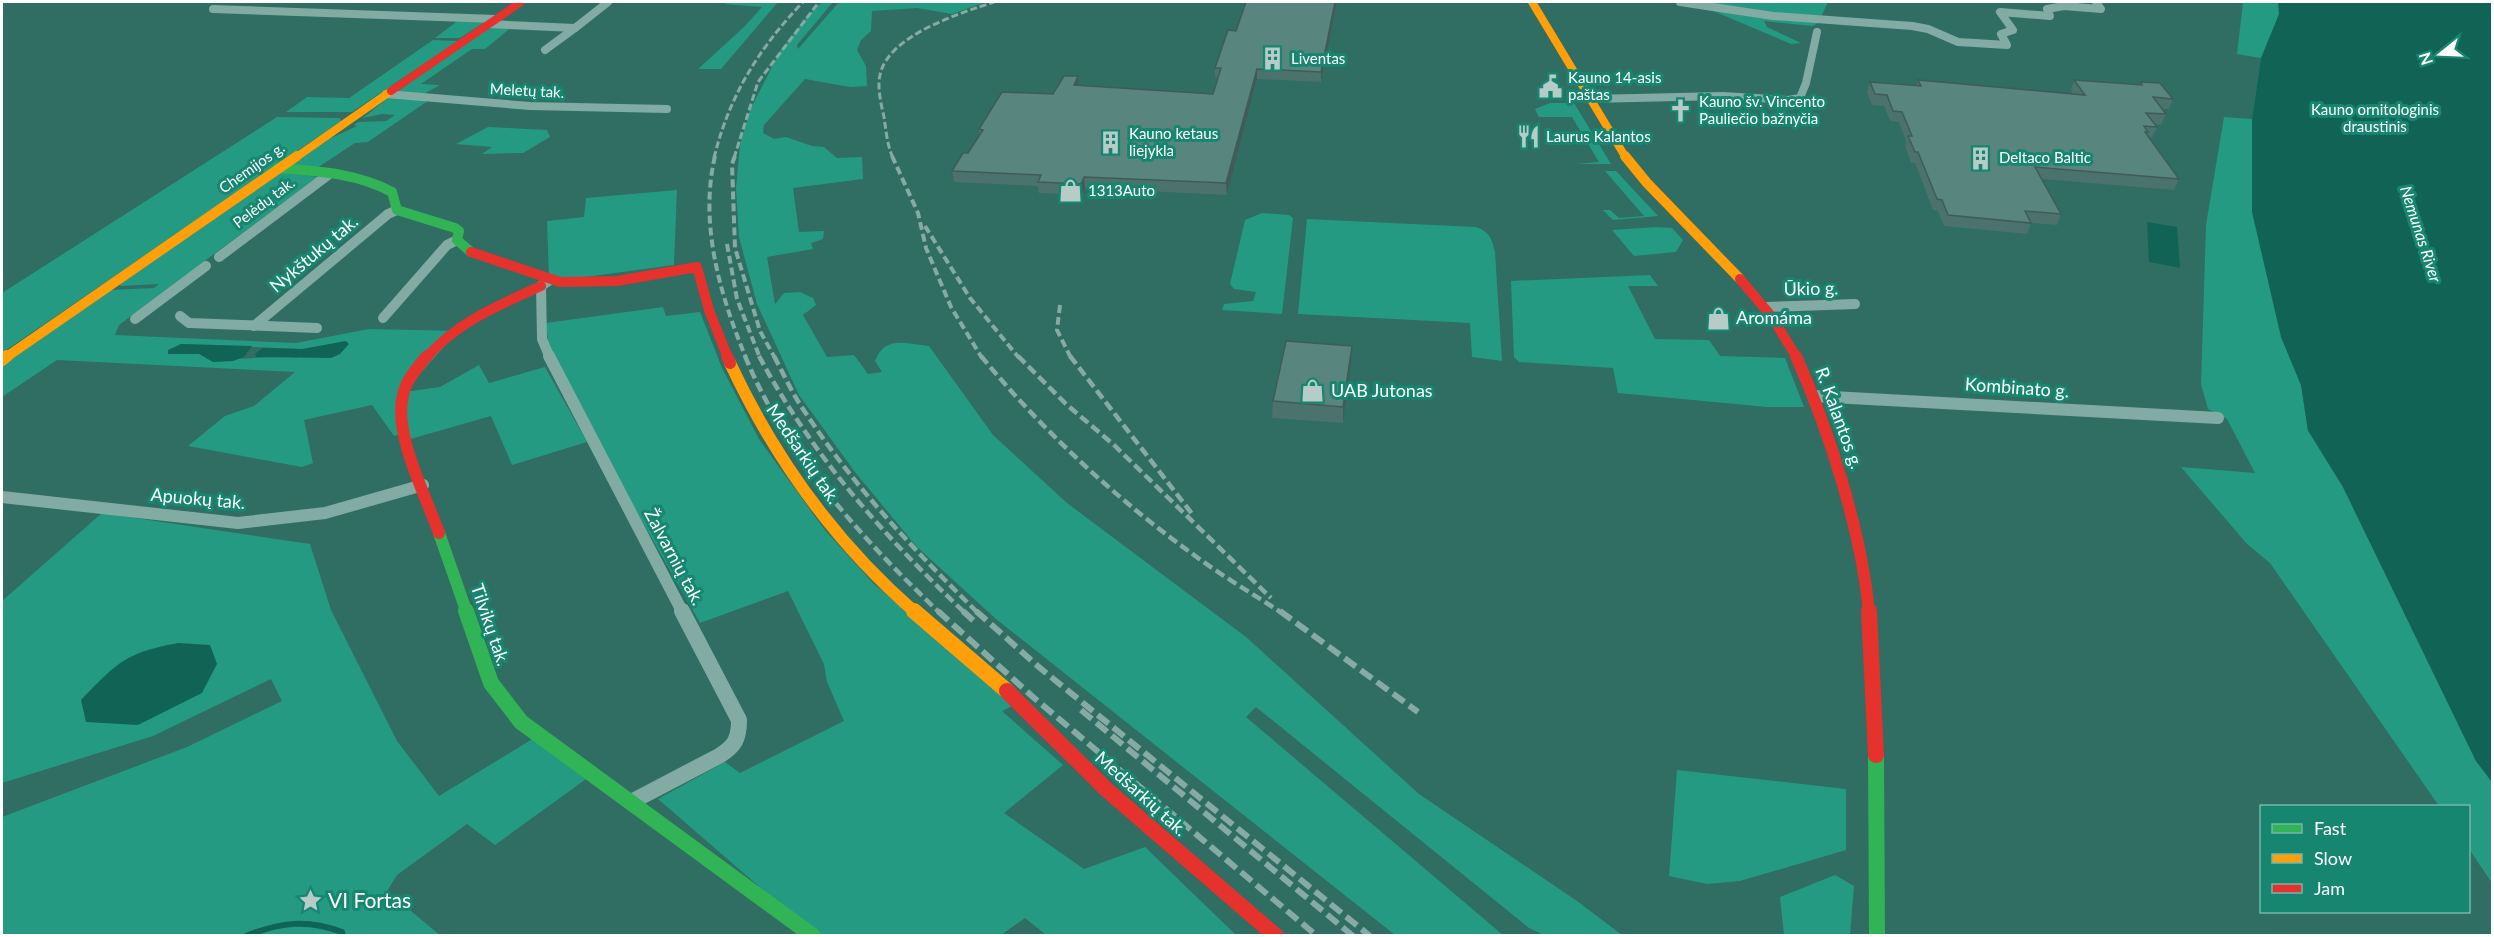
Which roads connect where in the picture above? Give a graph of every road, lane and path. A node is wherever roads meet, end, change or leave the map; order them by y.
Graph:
1 (521, 2) edge
2 (608, 2) edge
3 (1532, 2) edge
4 (1680, 2) edge
5 (2096, 2) edge
6 (213, 9) dead end
7 (492, 21) junction
8 (575, 28) junction
9 (1817, 32) dead end
10 (545, 50) dead end
11 (386, 94) junction
12 (1590, 99) junction
13 (667, 109) dead end
14 (278, 168) junction
15 (328, 175) junction
16 (397, 210) junction
17 (458, 240) junction
18 (219, 256) dead end
19 (206, 266) dead end
20 (545, 283) junction
21 (1855, 304) dead end
22 (1767, 307) junction
23 (180, 316) dead end
24 (383, 318) dead end
25 (135, 319) dead end
26 (254, 326) junction
27 (317, 328) dead end
28 (2, 360) edge
29 (1814, 396) junction
30 (2218, 418) dead end
31 (423, 485) junction
32 (2, 497) edge
33 (633, 801) junction
34 (813, 936) edge
35 (1275, 936) edge
36 (1877, 936) edge

1 - 7 street, Chemijos g.
2 - 8 street
3 - 12 street, R. Kalantos g.
4 - 5 street
6 - 7 street
7 - 8 street
7 - 11 street, Chemijos g.
8 - 10 street
9 - 12 street
11 - 13 street, Meletų tak.
11 - 14 street, Chemijos g.
12 - 22 street, R. Kalantos g.
14 - 15 street
14 - 28 street, Chemijos g.
15 - 16 street
15 - 18 street, Pelėdų tak.
16 - 17 street, Medšarkių tak.
16 - 26 street, Nykštukų tak.
17 - 20 street, Medšarkių tak.
17 - 24 street
19 - 25 street
20 - 31 street, Tilvikų tak.
20 - 33 street, Žalvarnių tak.
20 - 35 street, Medšarkių tak.
21 - 22 street, Ūkio g.
22 - 29 street, R. Kalantos g.
23 - 26 street
26 - 27 street
29 - 30 street, Kombinato g.
29 - 36 street, R. Kalantos g.
31 - 32 street, Apuokų tak.
31 - 33 street, Tilvikų tak.
33 - 34 street, Tilvikų tak.

